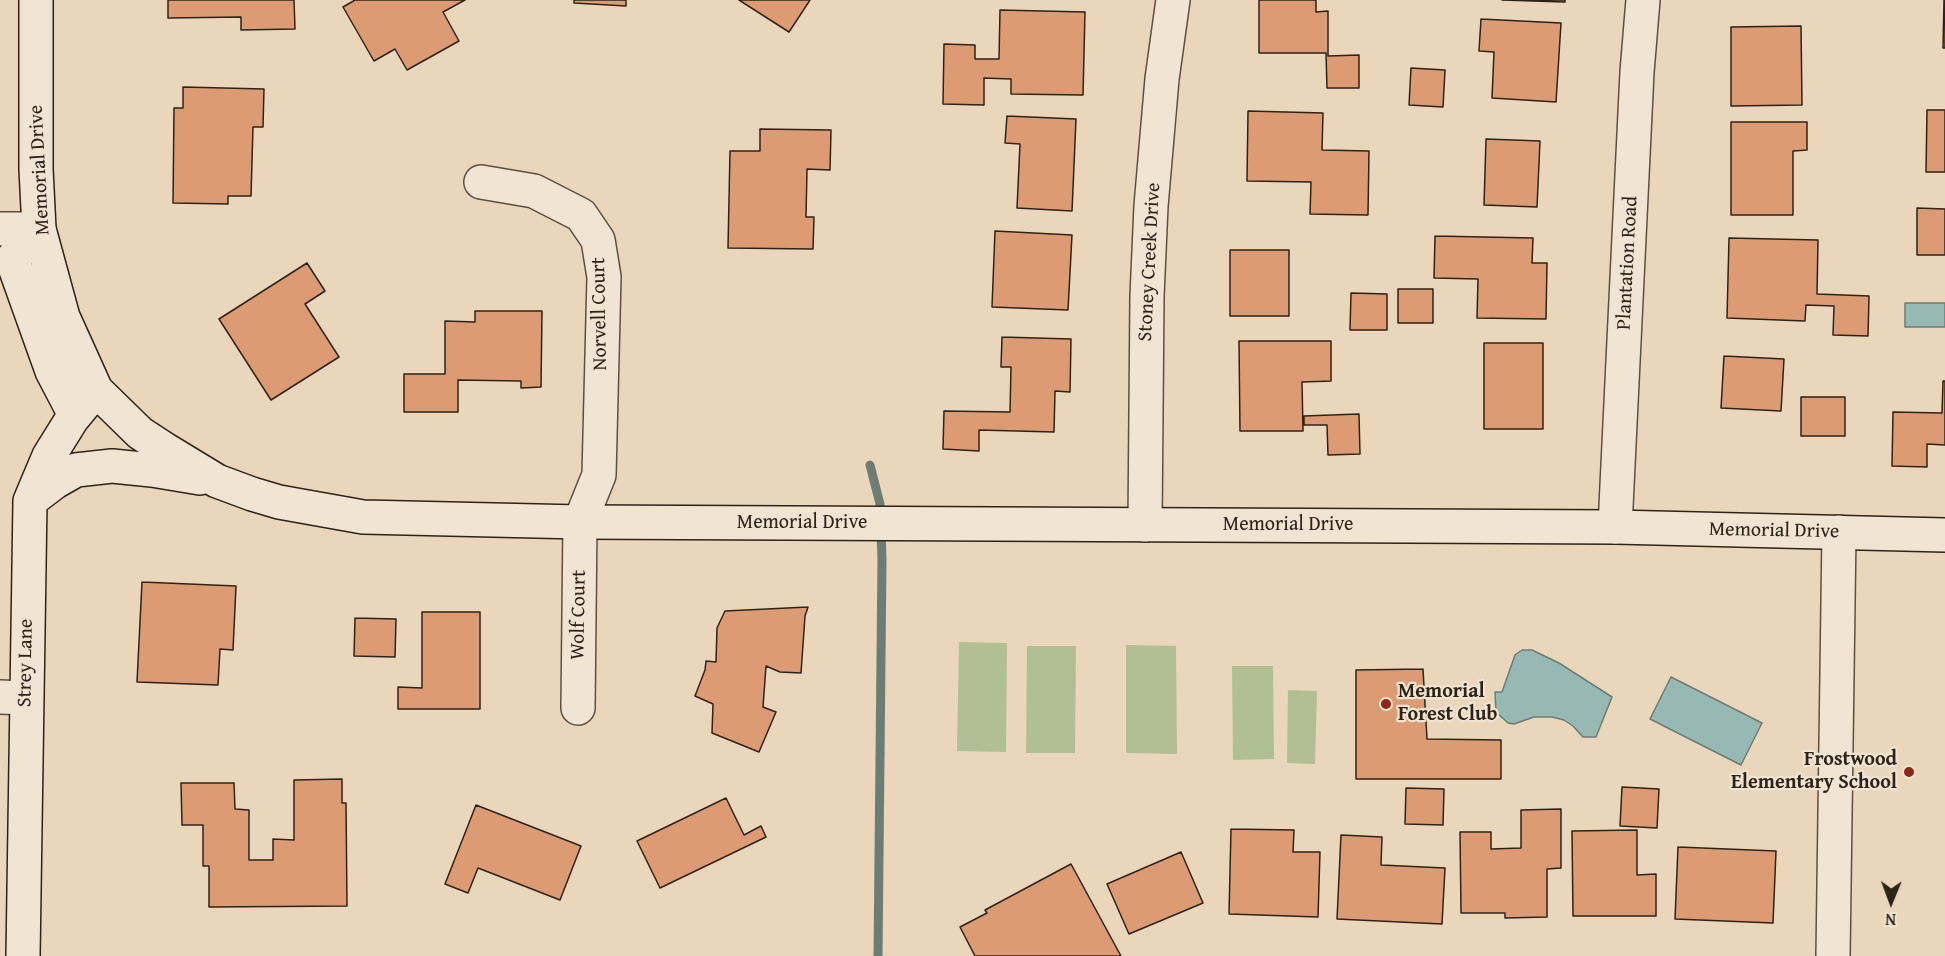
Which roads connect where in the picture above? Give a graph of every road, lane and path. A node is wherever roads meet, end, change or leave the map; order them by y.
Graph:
1 (36, 0) edge
2 (1173, 0) edge
3 (1643, 0) edge
4 (481, 182) dead end
5 (0, 229) edge
6 (39, 229) junction
7 (96, 390) junction
8 (75, 415) junction
9 (217, 481) junction
10 (30, 501) junction
11 (580, 522) junction
12 (1145, 525) junction
13 (1615, 527) junction
14 (1839, 532) junction
15 (1945, 535) edge
16 (13, 698) edge
17 (578, 708) dead end
18 (23, 956) edge
19 (1833, 956) edge

1 - 6 street, Memorial Drive
2 - 12 street, Stoney Creek Drive
3 - 13 street, Plantation Road
4 - 11 street, Norvell Court
5 - 6 street
6 - 7 street, Memorial Drive
6 - 8 street
7 - 8 street, Strey Lane
7 - 9 street, Memorial Drive
8 - 10 street, Strey Lane
9 - 10 street
9 - 11 street, Memorial Drive
10 - 16 street, Strey Lane
11 - 12 street, Memorial Drive
11 - 17 street, Wolf Court
12 - 13 street, Memorial Drive
13 - 14 street, Memorial Drive
14 - 15 street, Memorial Drive
14 - 19 street
16 - 18 street, Strey Lane

